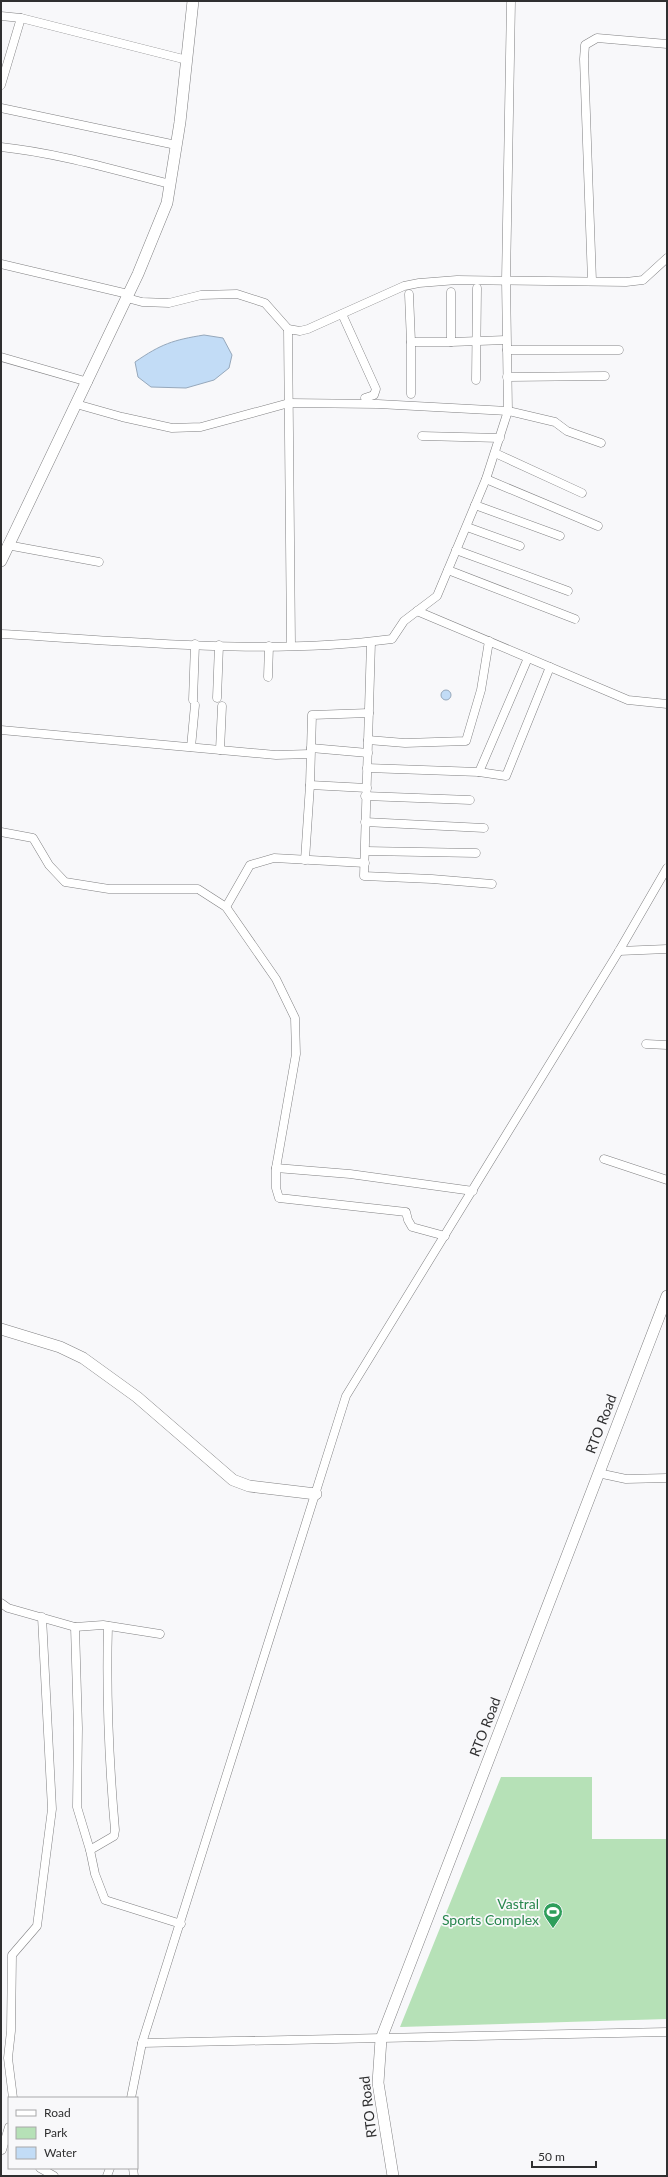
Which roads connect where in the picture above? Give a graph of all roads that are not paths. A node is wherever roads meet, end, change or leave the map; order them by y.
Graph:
1 (193, 1) edge
2 (511, 1) edge
3 (1, 16) edge
4 (21, 18) junction
5 (667, 44) edge
6 (187, 60) junction
7 (4, 67) edge
8 (1, 85) edge
9 (1, 108) edge
10 (176, 145) junction
11 (1, 147) edge
12 (170, 184) junction
13 (667, 258) edge
14 (1, 264) edge
15 (506, 280) junction
16 (592, 281) junction
17 (477, 288) dead end
18 (451, 292) dead end
19 (409, 294) dead end
20 (128, 296) junction
21 (342, 314) junction
22 (288, 329) junction
23 (506, 340) junction
24 (476, 341) junction
25 (411, 342) junction
26 (451, 342) junction
27 (507, 350) junction
28 (619, 350) dead end
29 (1, 357) edge
30 (606, 376) dead end
31 (507, 377) junction
32 (476, 380) dead end
33 (88, 382) junction
34 (411, 394) dead end
35 (365, 398) dead end
36 (289, 403) junction
37 (76, 404) junction
38 (508, 411) junction
39 (422, 436) dead end
40 (500, 438) junction
41 (601, 443) dead end
42 (495, 454) junction
43 (486, 479) junction
44 (582, 493) dead end
45 (475, 505) junction
46 (598, 526) dead end
47 (467, 527) junction
48 (560, 536) dead end
49 (7, 545) junction
50 (520, 546) dead end
51 (456, 550) junction
52 (1, 561) edge
53 (99, 562) dead end
54 (448, 570) junction
55 (568, 591) dead end
56 (417, 611) junction
57 (575, 619) dead end
58 (1, 634) edge
59 (489, 641) junction
60 (370, 642) junction
61 (195, 644) junction
62 (219, 645) junction
63 (291, 645) junction
64 (269, 646) junction
65 (528, 658) junction
66 (550, 667) junction
67 (268, 677) dead end
68 (218, 698) dead end
69 (667, 704) edge
70 (222, 706) dead end
71 (369, 713) junction
72 (1, 730) edge
73 (368, 740) junction
74 (192, 747) junction
75 (220, 750) junction
76 (311, 751) junction
77 (368, 753) junction
78 (367, 768) junction
79 (479, 772) junction
80 (310, 785) junction
81 (366, 792) junction
82 (470, 800) dead end
83 (365, 822) junction
84 (484, 828) dead end
85 (1, 832) edge
86 (366, 851) junction
87 (476, 853) dead end
88 (306, 860) junction
89 (366, 863) junction
90 (667, 868) edge
91 (492, 884) dead end
92 (226, 907) junction
93 (667, 949) edge
94 (619, 952) junction
95 (646, 1044) dead end
96 (667, 1045) edge
97 (604, 1159) dead end
98 (276, 1168) junction
99 (667, 1180) edge
100 (473, 1191) junction
101 (445, 1236) junction
102 (667, 1296) edge
103 (1, 1329) edge
104 (598, 1473) junction
105 (667, 1478) edge
106 (316, 1494) junction
107 (1, 1603) edge
108 (42, 1617) junction
109 (108, 1626) junction
110 (75, 1627) junction
111 (160, 1634) dead end
112 (90, 1850) junction
113 (181, 1924) junction
114 (667, 2032) edge
115 (381, 2039) junction
116 (142, 2043) junction
117 (13, 2097) edge
118 (131, 2097) edge
119 (8, 2132) edge
120 (4, 2151) edge
121 (42, 2169) edge
122 (54, 2176) edge
123 (393, 2176) edge

1 - 6 street
2 - 15 street
3 - 4 street
4 - 6 street
4 - 7 street
5 - 16 street
6 - 10 street
7 - 8 street
9 - 10 street
10 - 12 street
11 - 12 street
12 - 20 street
13 - 16 street
14 - 20 street
15 - 16 street
15 - 21 street
15 - 23 street
17 - 24 street
18 - 26 street
19 - 25 street
20 - 22 street
20 - 33 street
21 - 22 street
21 - 35 street
22 - 36 street
23 - 24 street
23 - 27 street
24 - 26 street
24 - 32 street
25 - 26 street
25 - 34 street
27 - 28 street
27 - 31 street
29 - 33 street
30 - 31 street
31 - 38 street
33 - 37 street
36 - 37 street
36 - 38 street
36 - 63 street
37 - 49 street
38 - 40 street
38 - 41 street
39 - 40 street
40 - 42 street
42 - 43 street
42 - 44 street
43 - 45 street
43 - 46 street
45 - 47 street
45 - 48 street
47 - 50 street
47 - 51 street
49 - 52 street
49 - 53 street
51 - 54 street
51 - 55 street
54 - 56 street
54 - 57 street
56 - 59 street
56 - 60 street
58 - 61 street
59 - 65 street
59 - 73 street
60 - 63 street
60 - 71 street
61 - 62 street
61 - 74 street
62 - 64 street
62 - 68 street
63 - 64 street
64 - 67 street
65 - 66 street
65 - 79 street
66 - 69 street
66 - 79 street
70 - 75 street
71 - 73 street
71 - 76 street
72 - 74 street
73 - 77 street
74 - 75 street
75 - 76 street
76 - 77 street
76 - 80 street
77 - 78 street
78 - 79 street
78 - 81 street
80 - 81 street
80 - 88 street
81 - 82 street
81 - 83 street
83 - 84 street
83 - 86 street
85 - 92 street
86 - 87 street
86 - 89 street
88 - 89 street
88 - 92 street
89 - 91 street
90 - 94 street
92 - 98 street
93 - 94 street
94 - 100 street
95 - 96 street
97 - 99 street
98 - 100 street
98 - 101 street
100 - 101 street
101 - 106 street
102 - 104 street, RTO Road
103 - 106 street
104 - 105 street
104 - 115 street, RTO Road
106 - 113 street
107 - 108 street
108 - 110 street
108 - 117 street
109 - 110 street
109 - 111 street
109 - 112 street
110 - 112 street
112 - 113 street
113 - 116 street
114 - 115 street
115 - 116 street
115 - 123 street, RTO Road
116 - 118 street
119 - 120 street
121 - 122 street

